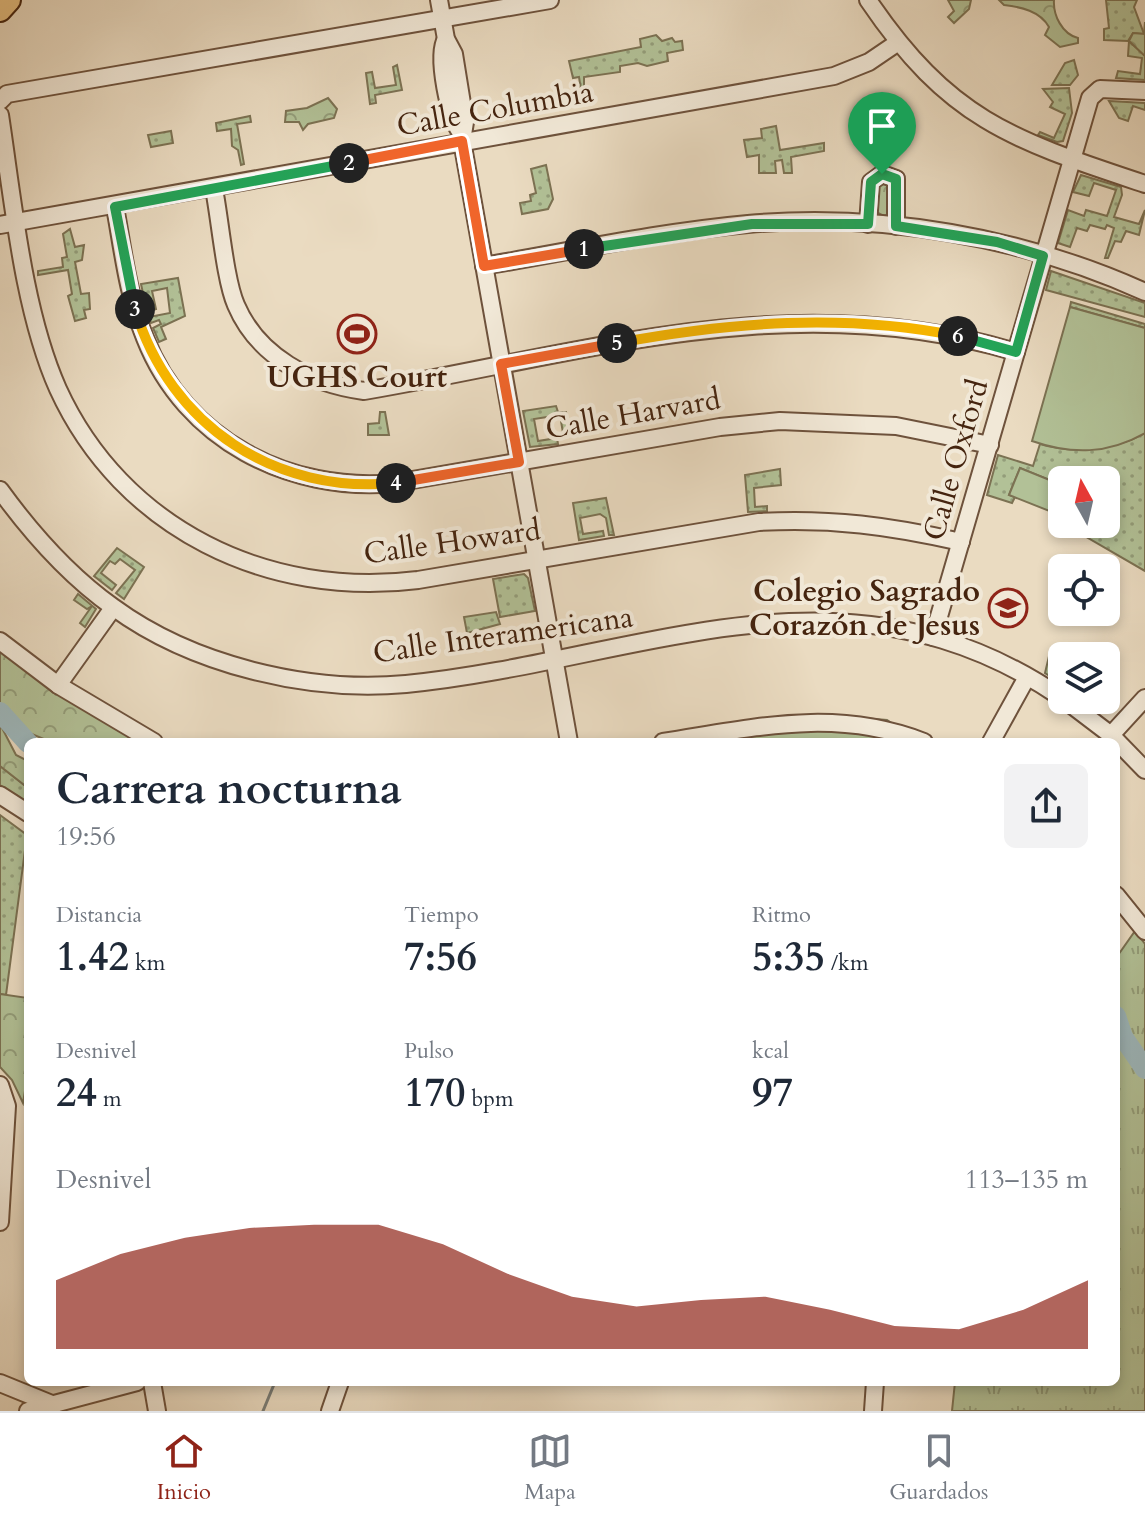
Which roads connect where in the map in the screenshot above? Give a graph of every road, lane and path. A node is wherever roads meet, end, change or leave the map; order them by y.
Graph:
1 (9, 0) edge
2 (439, 0) edge
3 (550, 0) edge
4 (868, 0) edge
5 (0, 10) edge
6 (442, 18) junction
7 (897, 43) junction
8 (1145, 91) edge
9 (0, 101) edge
10 (0, 118) edge
11 (462, 137) junction
12 (1071, 161) junction
13 (1145, 184) edge
14 (214, 189) junction
15 (115, 207) junction
16 (17, 222) junction
17 (868, 224) junction
18 (0, 225) edge
19 (896, 226) junction
20 (1043, 256) junction
21 (484, 266) junction
22 (1145, 292) edge
23 (1016, 352) junction
24 (501, 364) junction
25 (990, 445) junction
26 (519, 462) junction
27 (0, 490) edge
28 (961, 542) junction
29 (536, 560) junction
30 (113, 608) junction
31 (933, 637) junction
32 (0, 641) edge
33 (554, 658) junction
34 (1027, 677) junction
35 (58, 685) junction
36 (1048, 689) edge
37 (1145, 698) edge
38 (1084, 714) edge
39 (1111, 735) junction
40 (147, 738) edge
41 (568, 738) edge
42 (690, 738) edge
43 (909, 738) edge
44 (993, 738) edge
45 (1114, 738) edge
46 (1120, 744) edge
47 (1145, 770) edge
48 (0, 795) edge
49 (24, 810) edge
50 (1120, 900) edge
51 (1145, 931) edge
52 (0, 1085) edge
53 (0, 1222) edge
54 (0, 1383) edge
55 (123, 1386) edge
56 (153, 1386) edge
57 (339, 1386) edge
58 (875, 1386) edge
59 (56, 1405) junction
60 (28, 1411) edge
61 (157, 1411) edge
62 (330, 1411) edge
63 (873, 1411) edge

1 - 5 highway
2 - 6 street
3 - 6 street
4 - 7 street
6 - 9 street
6 - 11 street
7 - 11 street, Calle Columbia
7 - 12 street
8 - 12 street, Calle Oxford
10 - 16 street, Calle Howard
11 - 14 street, Calle Columbia
11 - 21 street
12 - 13 street
12 - 20 street, Calle Oxford
14 - 15 street, Calle Columbia
14 - 24 street
15 - 16 street, Calle Columbia
15 - 26 street, Calle Harvard
16 - 18 street, Calle Columbia
16 - 29 street, Calle Howard
17 - 19 street
17 - 19 street
17 - 21 street
19 - 20 street
20 - 22 street
20 - 23 street, Calle Oxford
21 - 24 street
23 - 24 street
23 - 25 street, Calle Oxford
24 - 26 street
25 - 26 street, Calle Harvard
25 - 28 street, Calle Oxford
26 - 29 street
27 - 30 street, Calle Interamericana
28 - 29 street, Calle Howard
28 - 31 street, Calle Oxford
29 - 33 street
30 - 33 street, Calle Interamericana
30 - 35 street
31 - 33 street, Calle Interamericana
31 - 34 street, Calle Interamericana
32 - 35 street
33 - 41 street
34 - 36 street, Calle Interamericana
34 - 44 street
35 - 40 street
37 - 39 street
38 - 39 street, Calle Interamericana
39 - 45 street, Calle Interamericana
42 - 43 street
46 - 47 street, Calle Interamericana
48 - 49 street
50 - 51 street
52 - 53 street
54 - 59 street
55 - 59 street
56 - 61 street
57 - 62 street
58 - 63 street
59 - 60 street

